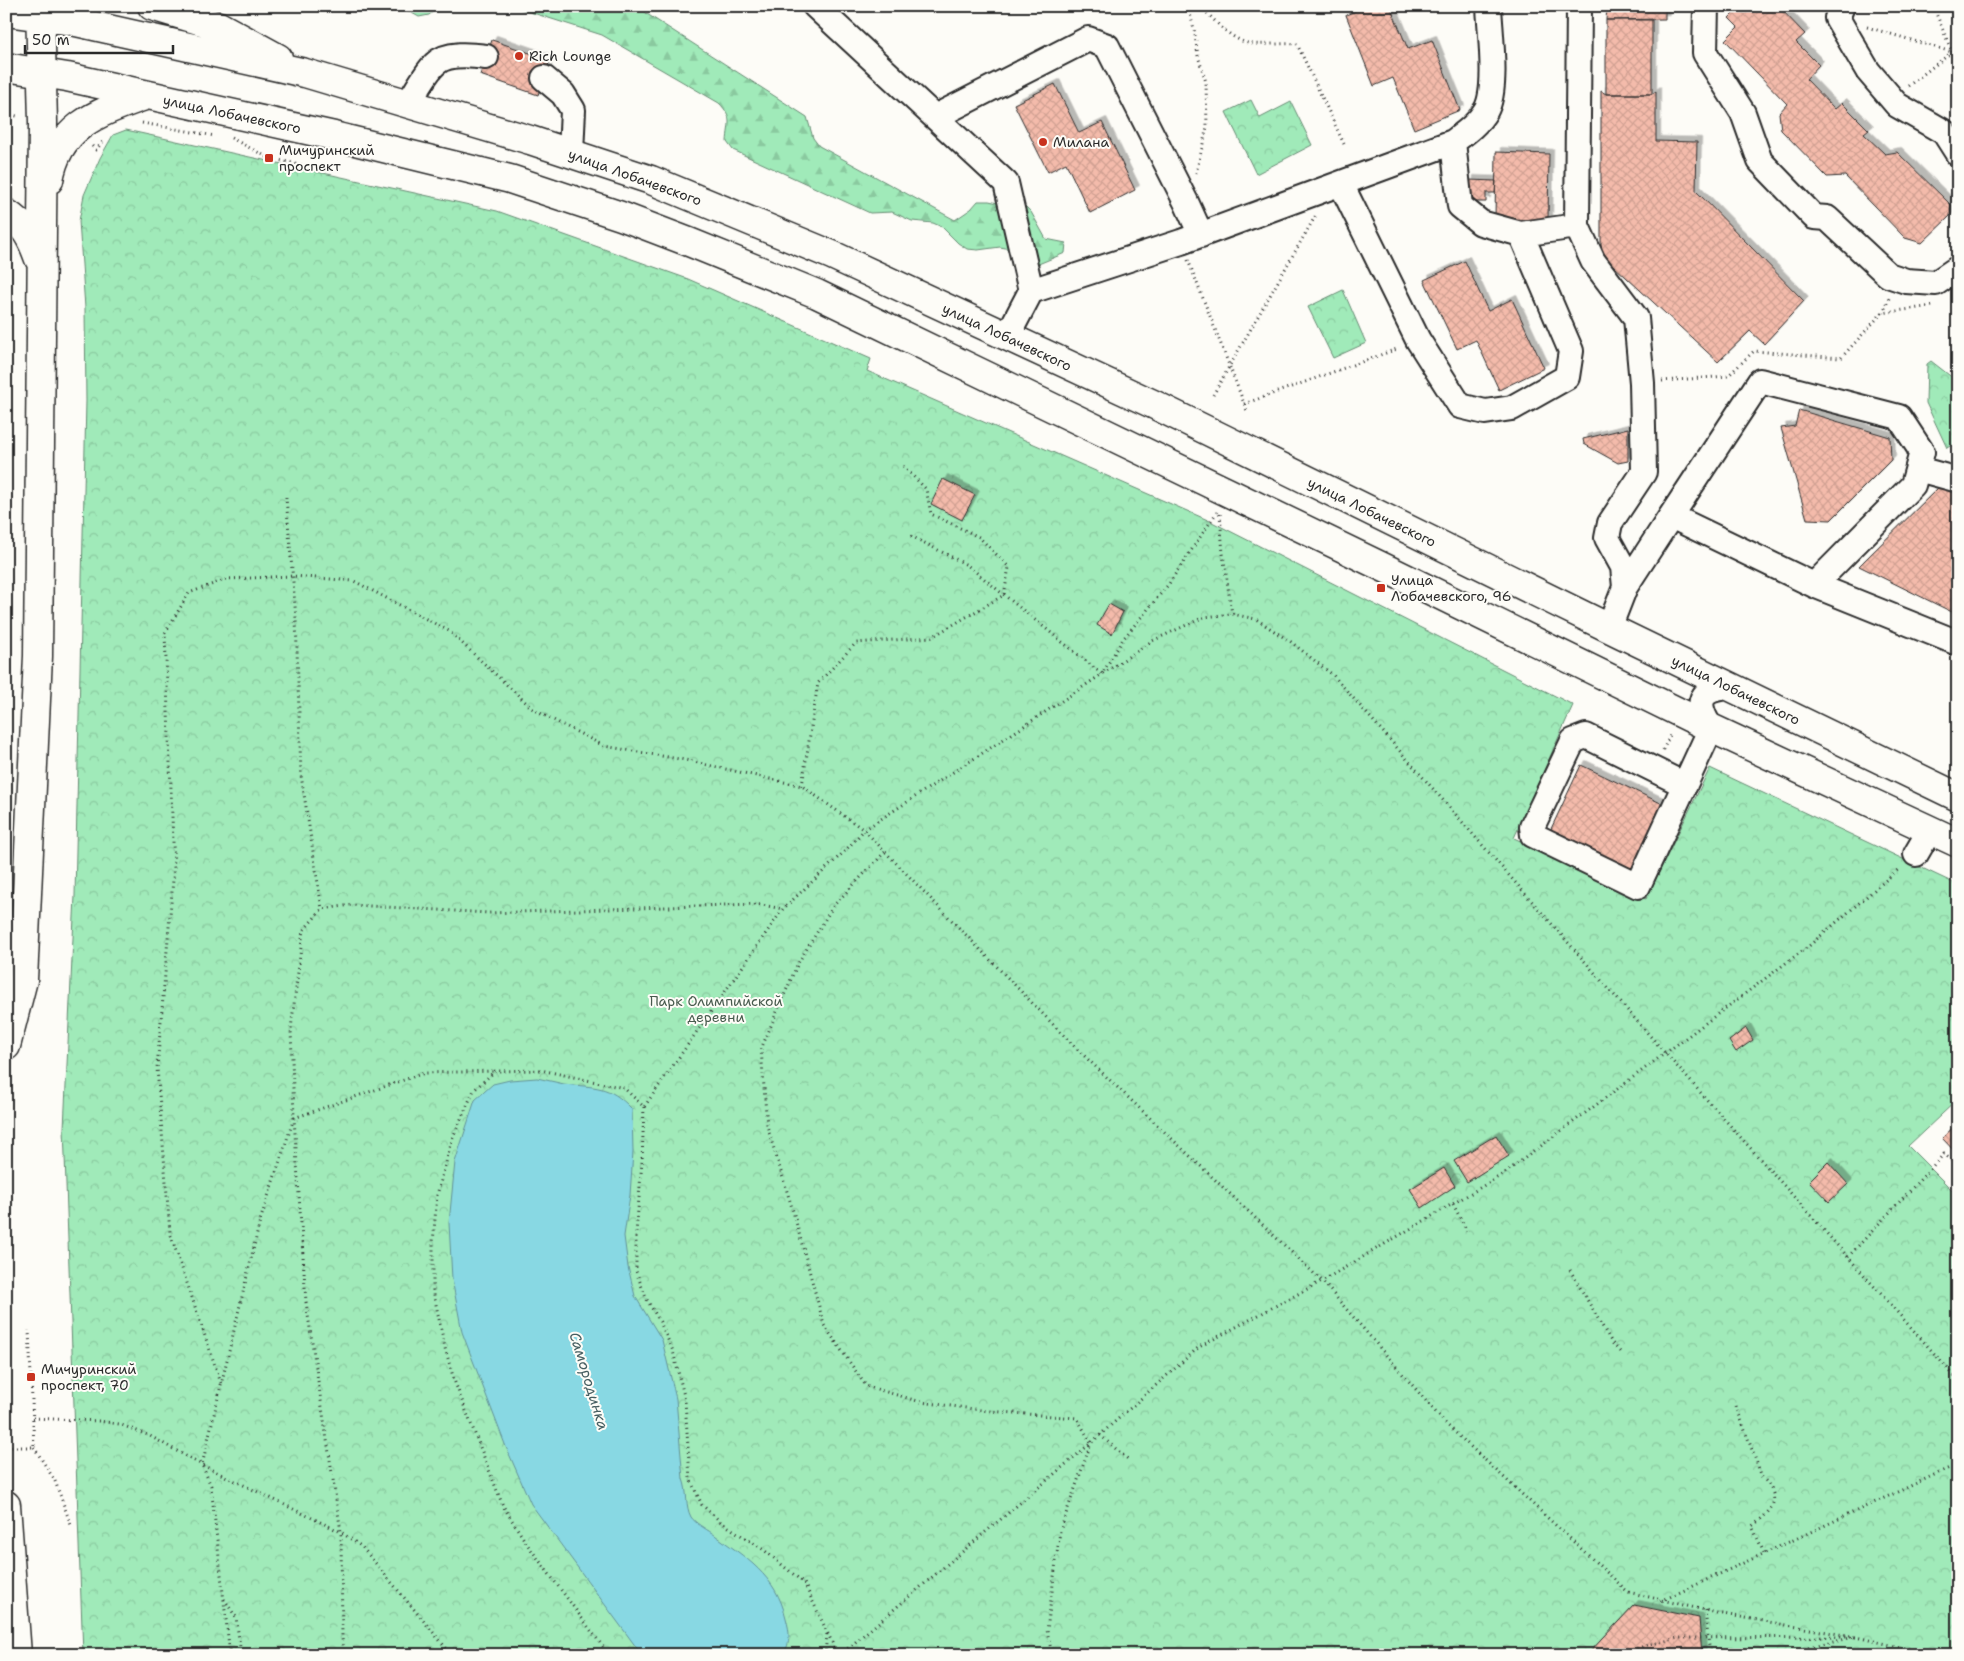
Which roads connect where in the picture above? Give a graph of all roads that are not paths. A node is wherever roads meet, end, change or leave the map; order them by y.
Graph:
1 (152, 6) edge
2 (1489, 6) edge
3 (1579, 6) edge
4 (1706, 6) edge
5 (818, 7) edge
6 (6, 12) edge
7 (40, 12) edge
8 (1840, 12) edge
9 (486, 58) dead end
10 (6, 67) edge
11 (41, 72) junction
12 (305, 73) junction
13 (544, 78) dead end
14 (147, 95) junction
15 (408, 104) junction
16 (935, 117) junction
17 (1453, 142) junction
18 (571, 153) junction
19 (1958, 154) edge
20 (1336, 185) junction
21 (6, 213) edge
22 (43, 218) junction
23 (1577, 226) junction
24 (1520, 234) junction
25 (1191, 238) junction
26 (42, 265) junction
27 (1958, 268) edge
28 (1032, 291) junction
29 (1007, 338) junction
30 (1918, 469) junction
31 (1958, 480) edge
32 (1672, 516) junction
33 (1814, 585) junction
34 (1625, 587) junction
35 (1609, 628) junction
36 (1958, 643) edge
37 (1731, 687) junction
38 (1711, 728) junction
39 (1685, 785) junction
40 (1958, 797) edge
41 (1930, 830) junction
42 (1958, 844) edge
43 (1916, 854) road end
44 (6, 1046) edge
45 (6, 1505) edge
46 (17, 1655) edge

1 - 12 main road
2 - 17 street
3 - 23 street
4 - 27 street
5 - 16 street
6 - 7 main road, улица Лобачевского
7 - 11 main road
7 - 12 main road, улица Лобачевского
8 - 19 street
9 - 15 street
10 - 11 main road, улица Лобачевского
11 - 14 main road, улица Лобачевского
11 - 22 main road
12 - 15 main road, улица Лобачевского
13 - 18 street
14 - 22 main road
14 - 38 main road, улица Лобачевского
15 - 18 main road, улица Лобачевского
16 - 25 street
16 - 28 street
17 - 20 street
17 - 24 street
18 - 29 main road, улица Лобачевского
20 - 24 street
20 - 25 street
21 - 26 main road
22 - 26 main road
23 - 24 street
23 - 34 street
25 - 28 street
26 - 44 main road
28 - 29 street
29 - 35 main road, улица Лобачевского
30 - 31 street
30 - 32 street
30 - 33 street
32 - 33 street
32 - 34 street
33 - 36 street
34 - 35 street
35 - 37 main road, улица Лобачевского
37 - 38 street
37 - 40 main road, улица Лобачевского
38 - 39 street
38 - 41 main road, улица Лобачевского
39 - 39 street
41 - 42 main road, улица Лобачевского
41 - 43 street
45 - 46 main road

